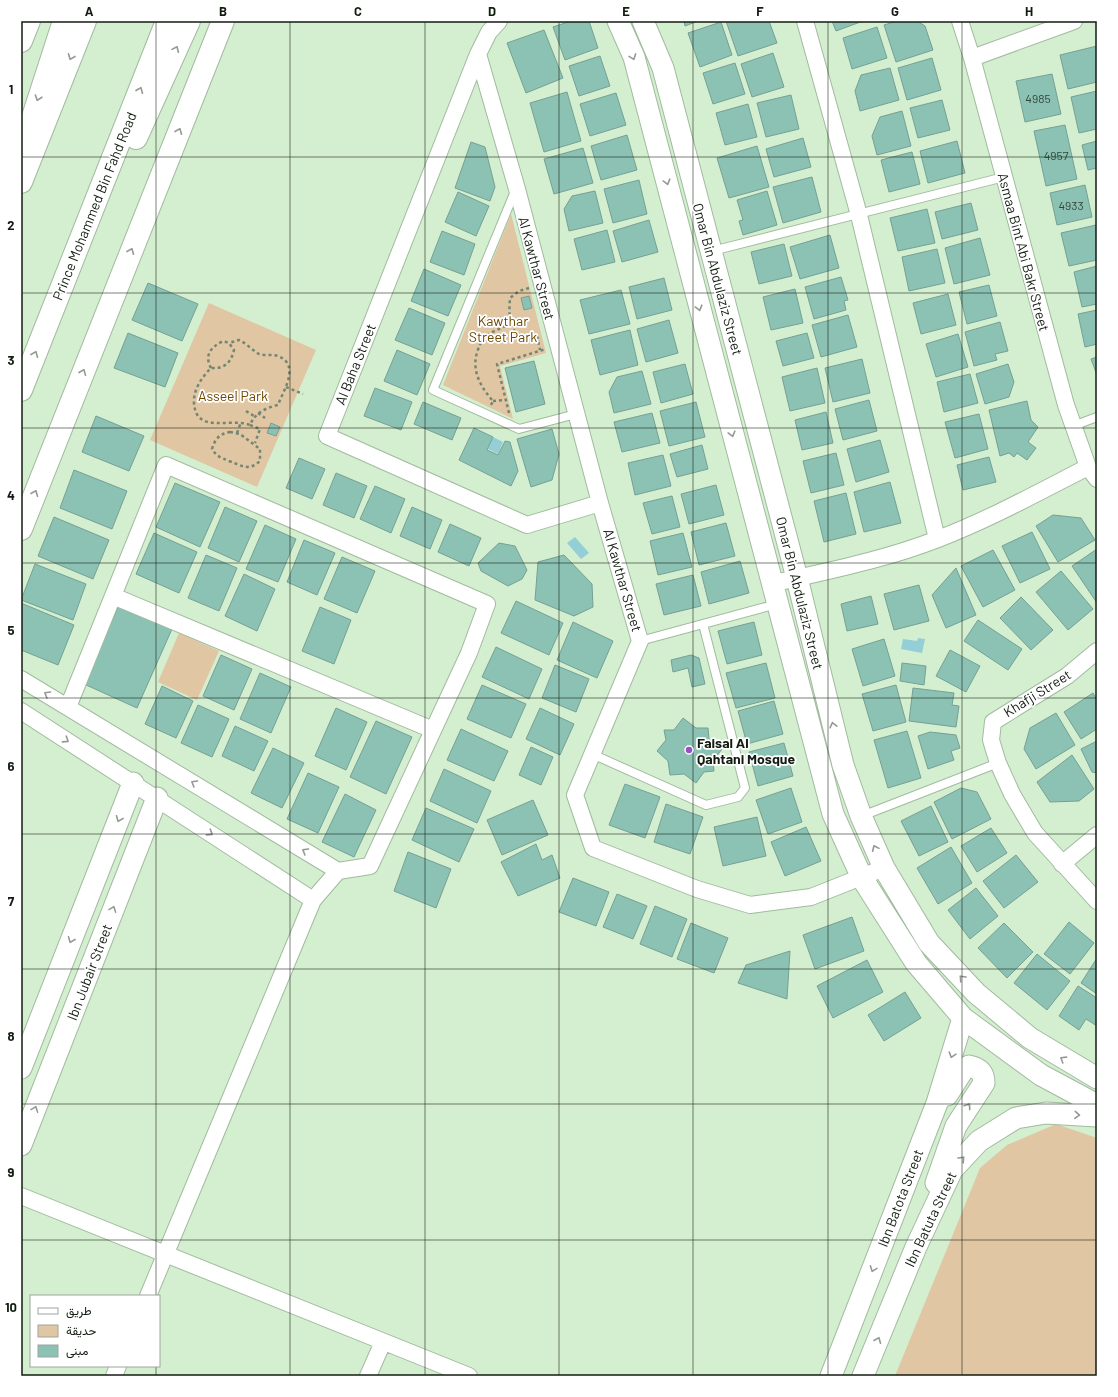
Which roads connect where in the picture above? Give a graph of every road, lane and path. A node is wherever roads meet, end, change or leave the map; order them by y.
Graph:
1 (29, 21) edge
2 (64, 21) edge
3 (85, 21) edge
4 (167, 21) edge
5 (189, 21) edge
6 (223, 21) edge
7 (498, 21) edge
8 (618, 21) edge
9 (644, 21) edge
10 (805, 21) edge
11 (960, 21) edge
12 (1074, 21) edge
13 (21, 41) edge
14 (478, 54) junction
15 (972, 58) junction
16 (21, 154) edge
17 (1004, 177) junction
18 (21, 182) edge
19 (517, 189) junction
20 (860, 215) junction
21 (84, 233) junction
22 (711, 251) junction
23 (532, 288) dead end
24 (510, 324) junction
25 (545, 334) dead end
26 (537, 336) junction
27 (229, 342) junction
28 (558, 346) junction
29 (540, 350) junction
30 (211, 368) junction
31 (286, 387) junction
32 (21, 390) edge
33 (302, 394) dead end
34 (506, 400) junction
35 (493, 401) junction
36 (246, 411) dead end
37 (258, 413) junction
38 (576, 414) junction
39 (488, 415) junction
40 (254, 416) junction
41 (1097, 417) edge
42 (265, 418) dead end
43 (241, 422) junction
44 (250, 425) junction
45 (1073, 426) junction
46 (513, 427) junction
47 (237, 433) junction
48 (255, 443) junction
49 (1093, 473) edge
50 (600, 503) junction
51 (21, 529) edge
52 (937, 540) junction
53 (796, 578) junction
54 (771, 584) junction
55 (113, 596) junction
56 (778, 604) junction
57 (703, 624) junction
58 (640, 641) junction
59 (1097, 651) edge
60 (21, 679) edge
61 (68, 707) junction
62 (21, 711) edge
63 (433, 730) junction
64 (592, 754) junction
65 (998, 763) junction
66 (133, 783) junction
67 (157, 798) junction
68 (861, 816) junction
69 (1097, 836) edge
70 (1062, 864) junction
71 (884, 868) junction
72 (338, 871) junction
73 (862, 878) junction
74 (313, 900) junction
75 (1097, 901) edge
76 (963, 1018) junction
77 (21, 1068) edge
78 (1097, 1078) edge
79 (1097, 1105) edge
80 (1097, 1116) edge
81 (927, 1128) junction
82 (21, 1145) edge
83 (21, 1196) edge
84 (916, 1247) junction
85 (166, 1254) junction
86 (148, 1295) edge
87 (383, 1342) junction
88 (368, 1376) edge
89 (469, 1376) edge
90 (831, 1376) edge
91 (864, 1376) edge

1 - 13 main road
2 -> 16 main road
3 -> 18 main road
21 -> 4 main road, Prince Mohammed Bin Fahd Road
21 -> 5 main road
51 -> 6 main road
7 - 14 street, Al Baha Street
8 -> 54 street
9 - 22 street, Omar Bin Abdulaziz Street
10 - 20 street
11 - 15 street, Asmaa Bint Abi Bakr Street
12 - 15 street
14 - 19 street, Al Kawthar Street
14 - 50 street, Al Baha Street
15 - 17 street, Asmaa Bint Abi Bakr Street
17 - 20 lane
17 - 45 street, Asmaa Bint Abi Bakr Street
19 - 28 street, Al Kawthar Street
19 - 39 lane
20 - 22 lane
20 - 52 street
32 -> 21 main road, Prince Mohammed Bin Fahd Road
22 - 53 street, Omar Bin Abdulaziz Street
23 - 24 path
24 - 26 path
24 - 35 path
25 - 26 path
26 - 29 path
27 - 30 path
27 - 30 path
27 - 31 path
28 - 29 path
28 - 38 street, Al Kawthar Street
29 - 34 path
30 - 43 path
31 - 33 path
31 - 37 path
34 - 35 path
34 - 46 path
35 - 39 path
36 - 40 path
37 - 40 path
37 - 42 path
38 - 46 lane
38 - 50 street, Al Kawthar Street
39 - 46 lane
40 - 44 path
41 - 45 lane
43 - 44 path
43 - 47 path
44 - 48 path
45 - 49 street, Asmaa Bint Abi Bakr Street
47 - 48 path
47 - 48 path
49 - 52 street
50 - 58 street, Al Kawthar Street
52 - 53 street
53 - 54 street
68 -> 53 street, Omar Bin Abdulaziz Street
54 - 56 street
55 - 61 street
55 - 63 street
55 - 63 street
56 - 57 lane
56 - 73 street
57 - 58 lane
57 - 64 lane
58 - 64 street, Al Kawthar Street
59 - 65 street, Khafji Street
61 -> 60 street
72 -> 61 street
62 -> 66 street
63 - 72 street
64 - 73 street, Al Kawthar Street
65 - 68 lane
65 - 70 street, Khafji Street
66 - 67 street
66 -> 77 street, Ibn Jubair Street
67 -> 74 street
82 -> 67 street, Ibn Jubair Street
71 -> 68 street, Omar Bin Abdulaziz Street
69 - 70 street
70 - 75 street, Khafji Street
71 - 73 street, Al Kawthar Street
78 -> 71 street, Omar Bin Abdulaziz Street
72 - 74 street
73 - 76 street
74 - 85 street
76 - 79 street
76 -> 81 street, Ibn Batota Street
84 -> 80 street, Ibn Batuta Street
84 -> 81 street
81 -> 90 street, Ibn Batota Street
83 - 85 street
91 -> 84 street, Ibn Batuta Street
85 - 86 street
85 - 87 street
87 - 88 street
87 - 89 street

